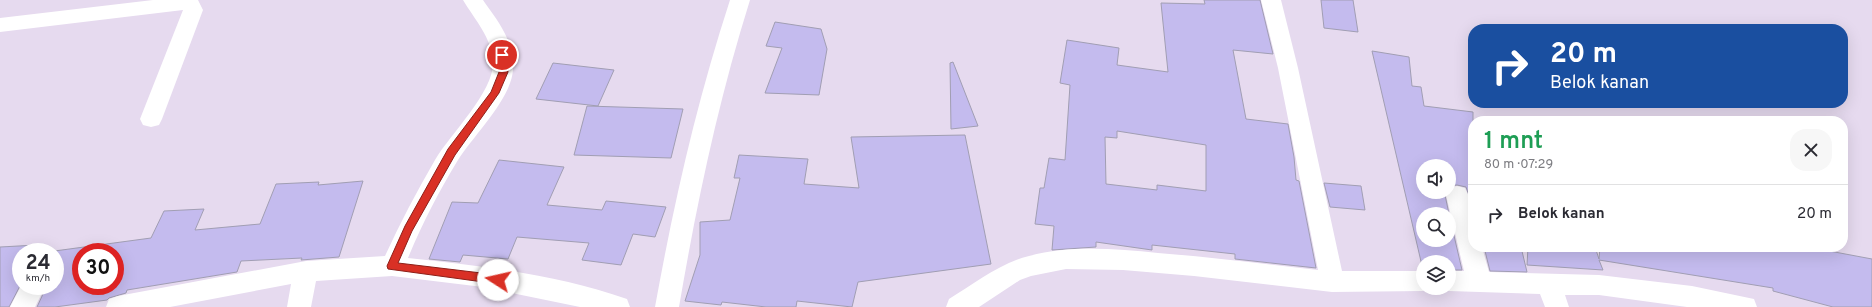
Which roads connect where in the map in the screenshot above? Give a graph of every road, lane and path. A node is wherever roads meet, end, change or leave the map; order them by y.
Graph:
1 (473, 0) edge
2 (740, 0) edge
3 (1271, 0) edge
4 (0, 25) edge
5 (151, 119) dead end
6 (1457, 195) dead end
7 (1468, 240) edge
8 (1471, 252) edge
9 (392, 266) junction
10 (306, 271) junction
11 (1416, 281) edge
12 (1456, 281) edge
13 (1478, 281) junction
14 (1332, 282) junction
15 (1549, 284) junction
16 (118, 307) edge
17 (299, 307) edge
18 (618, 307) edge
19 (667, 307) edge
20 (958, 307) edge
21 (1557, 307) edge
22 (1745, 307) edge

1 - 9 street
2 - 19 street
3 - 14 street
4 - 5 street
6 - 7 street
8 - 13 street
9 - 10 street
9 - 18 street
10 - 16 street
10 - 17 street
11 - 14 street
12 - 13 street
13 - 15 street
14 - 20 street
15 - 21 street
15 - 22 street

